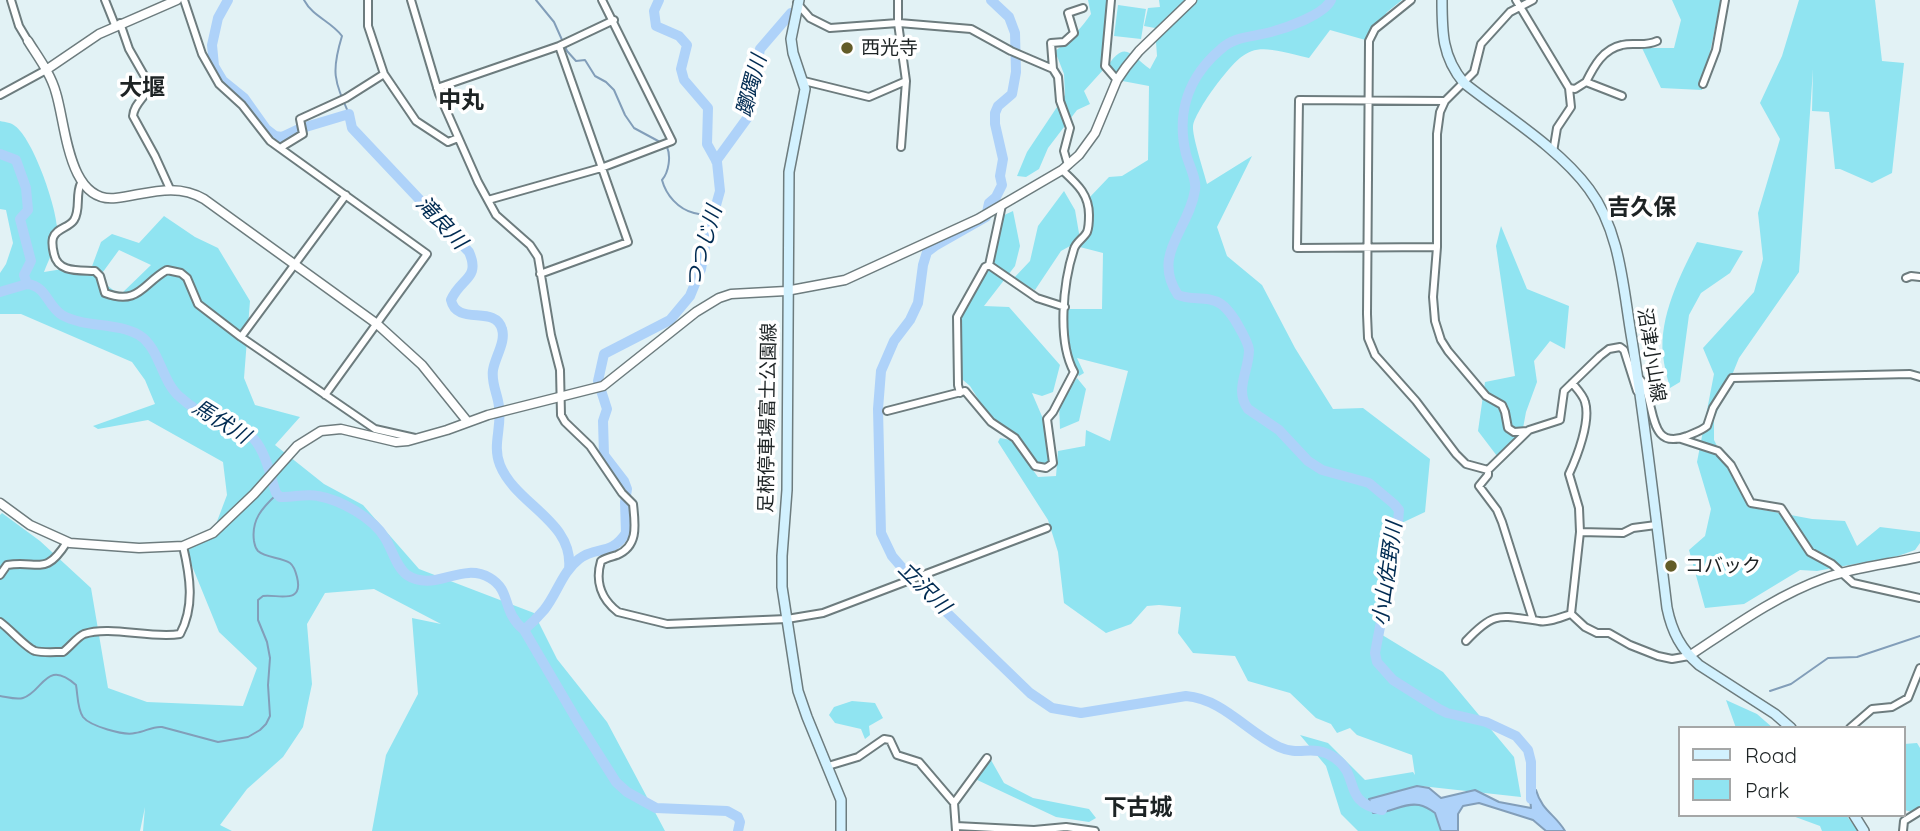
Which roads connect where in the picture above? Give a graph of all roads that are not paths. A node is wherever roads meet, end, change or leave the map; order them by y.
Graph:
1 (11, 0) edge
2 (105, 0) edge
3 (177, 0) edge
4 (184, 0) edge
5 (369, 0) edge
6 (411, 0) edge
7 (602, 0) edge
8 (898, 0) edge
9 (1111, 0) edge
10 (1192, 0) edge
11 (1412, 0) edge
12 (1442, 0) edge
13 (1516, 0) edge
14 (1533, 0) edge
15 (1725, 0) edge
16 (797, 1) edge
17 (1083, 8) dead end
18 (1519, 8) junction
19 (614, 20) junction
20 (898, 23) junction
21 (117, 24) junction
22 (28, 41) joint
23 (1657, 41) dead end
24 (559, 46) junction
25 (1053, 69) junction
26 (46, 70) junction
27 (384, 74) junction
28 (1117, 80) junction
29 (804, 81) junction
30 (906, 81) junction
31 (1586, 82) junction
32 (1464, 83) junction
33 (1703, 85) dead end
34 (438, 88) junction
35 (1569, 88) junction
36 (0, 95) edge
37 (1622, 96) dead end
38 (1367, 100) junction
39 (1445, 101) junction
40 (458, 138) junction
41 (901, 147) dead end
42 (280, 148) junction
43 (1553, 152) junction
44 (1065, 167) junction
45 (600, 168) junction
46 (82, 183) junction
47 (170, 189) junction
48 (345, 195) junction
49 (488, 200) junction
50 (1002, 205) junction
51 (1367, 247) junction
52 (1437, 247) junction
53 (295, 265) junction
54 (989, 265) junction
55 (540, 274) junction
56 (1920, 277) edge
57 (1906, 278) dead end
58 (786, 291) junction
59 (1065, 307) junction
60 (377, 324) junction
61 (241, 337) junction
62 (1637, 376) junction
63 (1920, 377) edge
64 (1572, 383) junction
65 (960, 393) junction
66 (325, 395) junction
67 (560, 398) junction
68 (1641, 399) junction
69 (887, 411) dead end
70 (467, 421) junction
71 (1529, 430) junction
72 (417, 439) junction
73 (1681, 439) junction
74 (1488, 470) junction
75 (0, 503) edge
76 (1657, 525) junction
77 (1047, 528) dead end
78 (1580, 532) junction
79 (67, 542) junction
80 (183, 546) junction
81 (1920, 557) edge
82 (1840, 573) junction
83 (0, 575) edge
84 (1920, 598) edge
85 (1571, 614) junction
86 (787, 619) junction
87 (1533, 620) junction
88 (0, 622) edge
89 (1466, 641) dead end
90 (1689, 656) junction
91 (1920, 668) edge
92 (1789, 726) edge
93 (1852, 726) edge
94 (987, 758) dead end
95 (828, 766) junction
96 (954, 803) junction
97 (1920, 811) edge
98 (956, 829) edge
99 (841, 831) edge
100 (1095, 831) edge
101 (1903, 831) edge

1 - 22 street
2 - 21 street
3 - 21 street
4 - 42 street
5 - 27 street
6 - 34 street
7 - 19 street
8 - 20 street
9 - 28 street
10 - 28 street
11 - 38 street
12 - 32 main road, 沼津小山線
13 - 18 street
14 - 18 street
15 - 33 street
16 - 20 street
16 - 29 main road, 足柄停車場富士公園線
17 - 25 street
18 - 32 street
18 - 35 street
19 - 24 street
19 - 45 street
20 - 25 street
20 - 30 street
21 - 26 street
21 - 47 street
22 - 26 street
23 - 31 street
24 - 34 street
24 - 45 street
25 - 44 street
26 - 36 street
26 - 46 street
27 - 40 street
27 - 42 street
28 - 44 street
29 - 30 street
29 - 58 main road, 足柄停車場富士公園線
30 - 41 street
31 - 35 street
31 - 37 street
32 - 39 street
32 - 43 main road, 沼津小山線
34 - 40 street
35 - 43 street
38 - 39 street
38 - 51 street
38 - 51 street
39 - 52 street
40 - 49 street
42 - 48 street
43 - 62 main road, 沼津小山線
44 - 50 street
44 - 59 street
45 - 49 street
45 - 55 street
46 - 47 street
46 - 61 street
47 - 53 street
48 - 53 street
48 - 60 street
49 - 55 street
50 - 54 street
50 - 58 street
51 - 52 street
51 - 74 street
52 - 71 street
53 - 60 street
53 - 61 street
54 - 59 street
54 - 65 street
55 - 67 street
56 - 57 street
58 - 67 street
58 - 86 main road, 足柄停車場富士公園線
59 - 65 street
60 - 66 street
60 - 70 street
61 - 66 street
62 - 68 main road, 沼津小山線
62 - 73 street
63 - 73 street
64 - 68 street
64 - 71 street
64 - 78 street
65 - 69 street
66 - 72 street
67 - 70 street
67 - 86 street
68 - 76 main road, 沼津小山線
70 - 72 street
71 - 74 street
72 - 80 street
73 - 82 street
74 - 87 street
75 - 79 street
76 - 78 street
76 - 90 main road, 沼津小山線
77 - 86 street
78 - 85 street
79 - 80 street
79 - 83 street
80 - 88 street
81 - 82 street
82 - 84 street
82 - 90 street
85 - 87 street
85 - 90 street
86 - 95 main road, 足柄停車場富士公園線
87 - 89 street
90 - 92 main road, 沼津小山線
91 - 93 street
94 - 96 street
95 - 96 street
95 - 99 main road, 足柄停車場富士公園線
96 - 98 street
97 - 101 street
98 - 100 street

